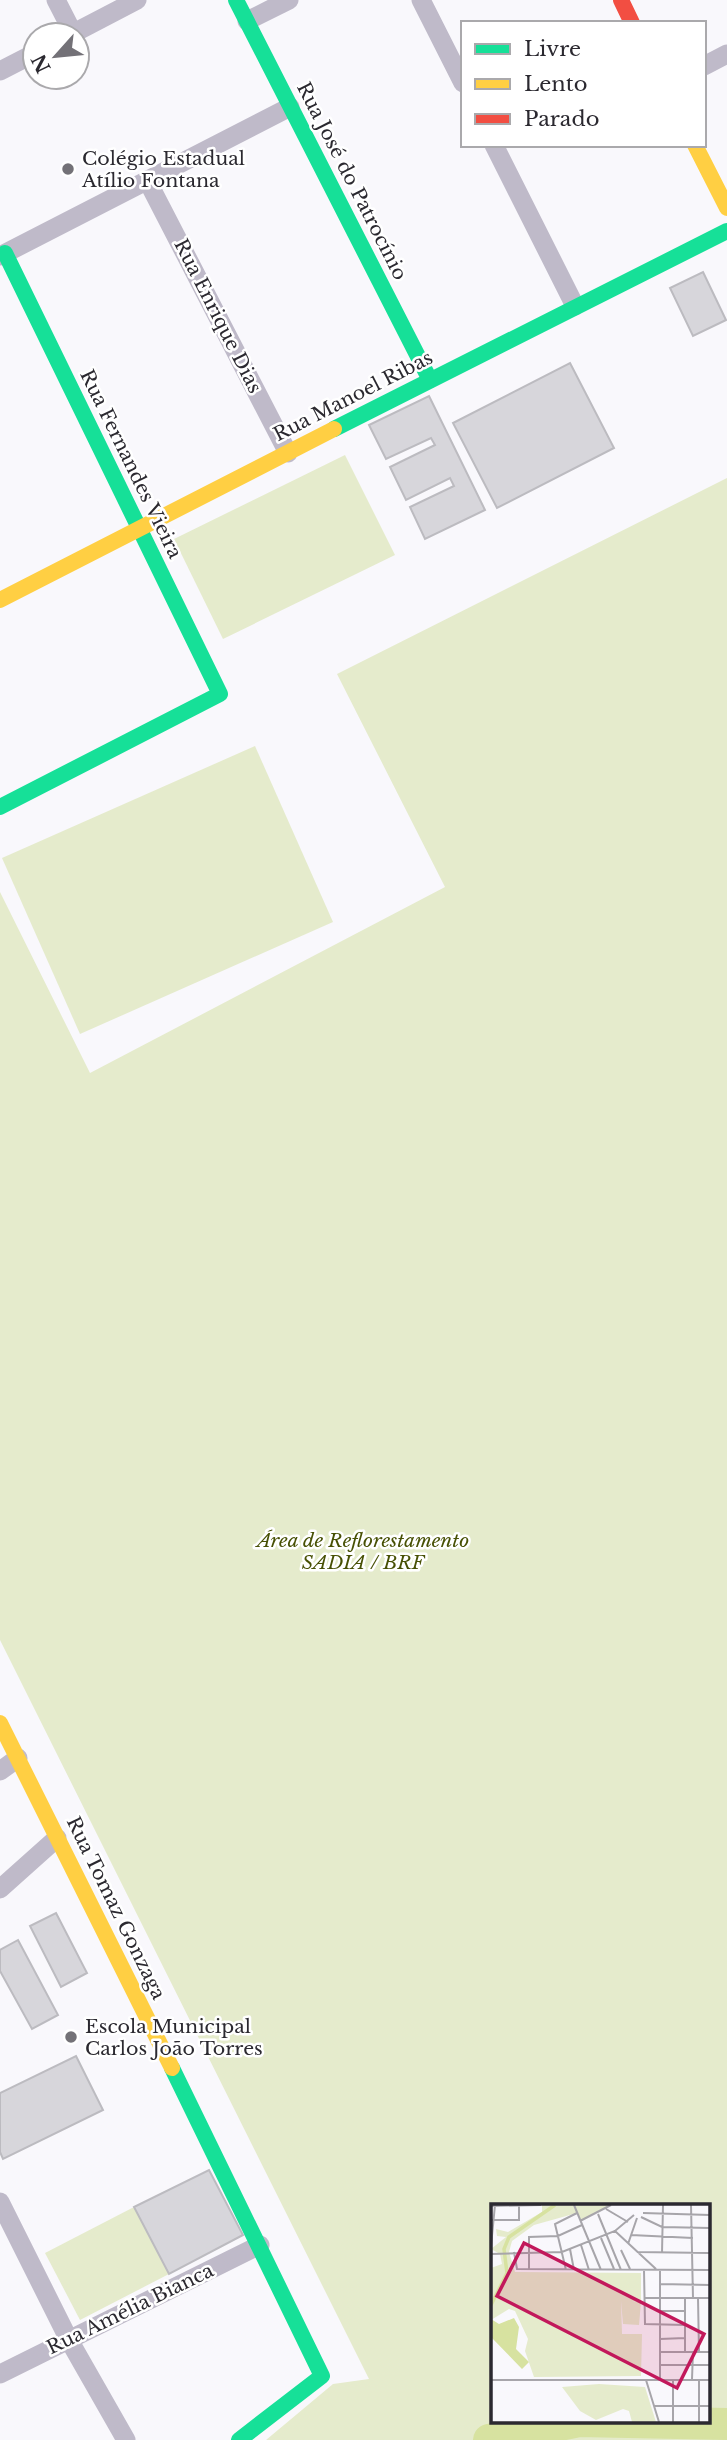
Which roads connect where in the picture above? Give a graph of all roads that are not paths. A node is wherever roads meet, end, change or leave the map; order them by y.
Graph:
1 (56, 0) edge
2 (137, 0) edge
3 (236, 0) edge
4 (289, 0) edge
5 (421, 0) edge
6 (621, 0) edge
7 (65, 21) edge
8 (247, 21) junction
9 (631, 21) edge
10 (91, 24) edge
11 (727, 54) edge
12 (21, 60) edge
13 (706, 65) edge
14 (0, 71) edge
15 (461, 79) edge
16 (290, 107) junction
17 (495, 147) edge
18 (696, 147) edge
19 (147, 180) junction
20 (727, 208) edge
21 (727, 231) edge
22 (3, 255) edge
23 (575, 306) junction
24 (430, 380) junction
25 (288, 453) junction
26 (140, 529) junction
27 (0, 600) edge
28 (0, 807) edge
29 (0, 1723) edge
30 (18, 1758) junction
31 (0, 1771) edge
32 (57, 1838) junction
33 (0, 1889) edge
34 (0, 2202) edge
35 (260, 2245) junction
36 (69, 2340) junction
37 (0, 2374) edge
38 (125, 2440) edge
39 (239, 2440) edge

1 - 7 street
2 - 10 street
3 - 8 street, Rua José do Patrocínio
4 - 8 street
5 - 15 street
6 - 9 street
8 - 16 street, Rua José do Patrocínio
11 - 13 street
12 - 14 street
16 - 19 street
16 - 24 street, Rua José do Patrocínio
17 - 23 street
18 - 20 street
19 - 22 street
19 - 25 street, Rua Enrique Dias
21 - 23 street, Rua Manoel Ribas
22 - 26 street, Rua Fernandes Vieira
23 - 24 street, Rua Manoel Ribas
24 - 25 street, Rua Manoel Ribas
25 - 26 street, Rua Manoel Ribas
26 - 27 street, Rua Manoel Ribas
26 - 28 street, Rua Fernandes Vieira
29 - 30 street, Rua Tomaz Gonzaga
30 - 31 street
30 - 32 street, Rua Tomaz Gonzaga
32 - 33 street
32 - 35 street, Rua Tomaz Gonzaga
34 - 36 street
35 - 36 street, Rua Amélia Bianca
35 - 39 street, Rua Tomaz Gonzaga
36 - 37 street, Rua Amélia Bianca
36 - 38 street

